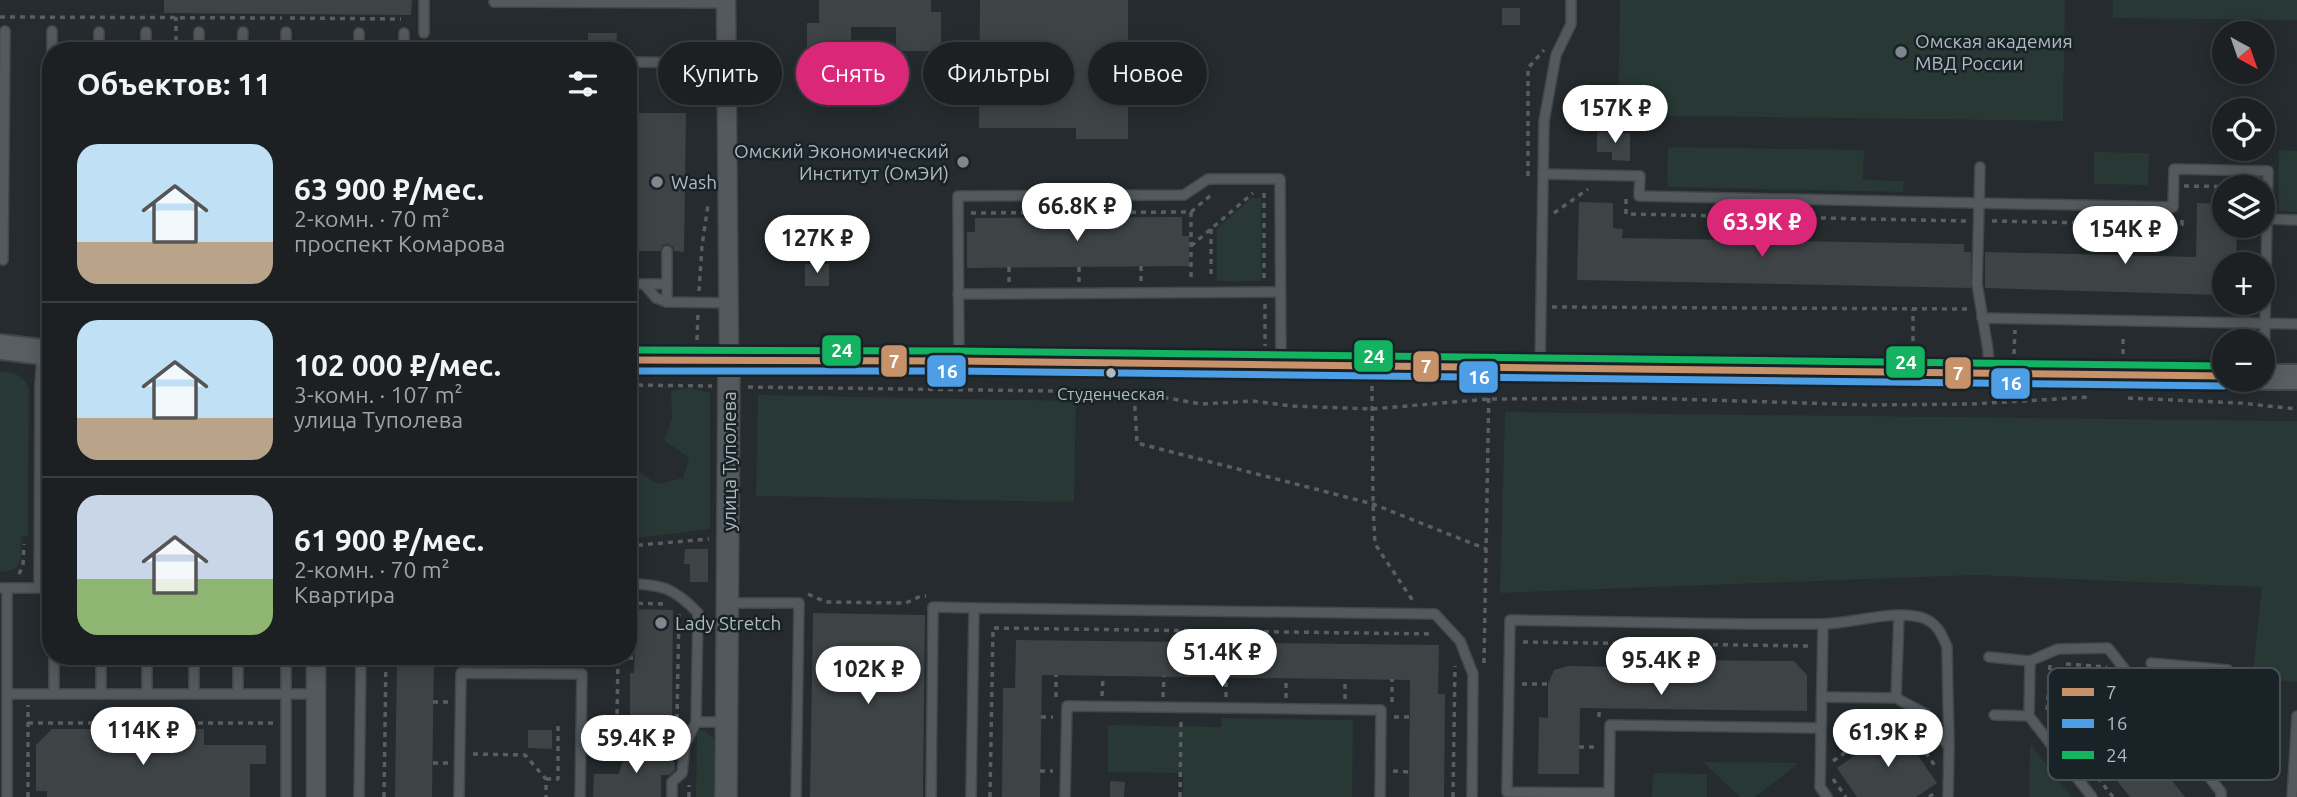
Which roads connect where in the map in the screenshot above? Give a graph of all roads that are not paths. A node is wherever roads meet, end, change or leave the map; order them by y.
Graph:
1 (424, 0) edge
2 (1571, 0) edge
3 (494, 2) dead end
4 (726, 2) edge
5 (5, 31) dead end
6 (52, 31) dead end
7 (99, 32) dead end
8 (146, 32) dead end
9 (199, 32) dead end
10 (243, 32) dead end
11 (286, 32) dead end
12 (359, 33) dead end
13 (404, 33) dead end
14 (424, 33) dead end
15 (52, 42) edge
16 (99, 42) edge
17 (146, 42) edge
18 (199, 42) edge
19 (242, 42) edge
20 (286, 42) edge
21 (359, 42) edge
22 (404, 42) edge
23 (727, 42) edge
24 (637, 62) edge
25 (658, 62) edge
26 (728, 105) edge
27 (1980, 167) dead end
28 (1543, 174) junction
29 (2268, 175) edge
30 (1979, 203) junction
31 (2275, 219) edge
32 (2297, 220) edge
33 (2267, 238) edge
34 (667, 251) dead end
35 (3, 260) dead end
36 (637, 284) edge
37 (644, 284) junction
38 (667, 284) junction
39 (1280, 292) junction
40 (958, 294) junction
41 (667, 302) junction
42 (730, 303) junction
43 (1981, 314) junction
44 (2265, 324) junction
45 (2297, 324) edge
46 (2265, 329) edge
47 (0, 347) edge
48 (42, 353) edge
49 (42, 353) edge
50 (1273, 356) junction
51 (637, 360) edge
52 (959, 360) junction
53 (0, 361) edge
54 (729, 361) junction
55 (42, 368) edge
56 (1540, 368) junction
57 (1989, 373) junction
58 (2212, 376) edge
59 (2275, 377) edge
60 (2297, 377) edge
61 (637, 584) edge
62 (3, 588) edge
63 (39, 588) joint
64 (728, 603) junction
65 (974, 608) junction
66 (1899, 616) junction
67 (1823, 624) junction
68 (1989, 657) dead end
69 (2030, 661) junction
70 (54, 665) edge
71 (102, 665) edge
72 (147, 665) edge
73 (194, 665) edge
74 (238, 665) edge
75 (286, 665) edge
76 (316, 665) edge
77 (361, 665) edge
78 (2124, 668) edge
79 (2155, 668) edge
80 (2206, 668) edge
81 (7, 694) junction
82 (54, 694) junction
83 (101, 694) junction
84 (147, 694) junction
85 (194, 694) junction
86 (238, 694) junction
87 (286, 694) junction
88 (316, 694) junction
89 (1822, 697) junction
90 (1896, 698) junction
91 (1994, 715) dead end
92 (2029, 716) junction
93 (2297, 716) edge
94 (696, 722) junction
95 (727, 722) junction
96 (1821, 728) junction
97 (581, 730) junction
98 (690, 732) junction
99 (2048, 740) edge
100 (1949, 747) junction
101 (2079, 780) edge
102 (2212, 780) edge
103 (1609, 795) edge
104 (6, 797) edge
105 (286, 797) edge
106 (316, 797) edge
107 (359, 797) edge
108 (459, 797) edge
109 (580, 797) edge
110 (672, 797) edge
111 (726, 797) edge
112 (796, 797) edge
113 (931, 797) edge
114 (971, 797) edge
115 (1065, 797) edge
116 (1380, 797) edge
117 (1472, 797) edge
118 (1827, 797) edge
119 (1948, 797) edge
120 (2092, 797) edge
121 (2221, 797) edge
122 (2292, 797) edge

1 - 14 lane
2 - 28 lane
3 - 4 lane
4 - 23 street, улица Туполева
5 - 35 lane
6 - 15 lane
7 - 16 lane
8 - 17 lane
9 - 18 lane
10 - 19 lane
11 - 20 lane
12 - 21 lane
13 - 22 lane
24 - 25 lane
26 - 42 street, улица Туполева
27 - 30 lane
28 - 30 lane
28 - 56 lane
29 - 30 lane
30 - 43 lane
31 - 32 lane
33 - 44 lane
34 - 38 lane
36 - 37 lane
37 - 38 lane
37 - 41 lane
38 - 41 lane
39 - 40 lane
39 - 40 lane
39 - 50 lane
40 - 52 lane
41 - 42 lane
42 - 54 street, улица Туполева
43 - 44 lane
43 - 57 lane
44 - 45 lane
44 - 46 lane
47 - 48 main road
49 - 53 main road
50 - 52 main road
50 - 56 main road
51 - 54 main road
52 - 54 main road
54 - 64 street, улица Туполева
55 - 63 lane
56 - 57 main road
57 - 58 main road
59 - 60 main road
61 - 94 lane
62 - 63 lane
62 - 81 lane
64 - 95 street, улица Туполева
64 - 112 lane
65 - 113 lane
65 - 114 lane
65 - 117 lane
66 - 67 lane
66 - 90 lane
66 - 100 lane
67 - 89 lane
67 - 103 lane
68 - 69 lane
69 - 78 lane
69 - 92 lane
70 - 82 lane
71 - 83 lane
72 - 84 lane
73 - 85 lane
74 - 86 lane
75 - 87 lane
76 - 88 street
77 - 107 lane
79 - 80 lane
81 - 82 lane
81 - 104 lane
82 - 83 lane
83 - 84 lane
84 - 85 lane
85 - 86 lane
86 - 87 lane
87 - 88 lane
87 - 105 lane
88 - 106 street
89 - 90 lane
89 - 96 lane
90 - 100 lane
91 - 92 lane
92 - 99 lane
93 - 122 lane
94 - 95 lane
94 - 98 lane
95 - 111 street, улица Туполева
96 - 103 lane
96 - 118 lane
97 - 98 lane
97 - 108 lane
97 - 109 lane
98 - 110 lane
100 - 119 lane
101 - 120 lane
102 - 121 lane
115 - 116 lane

